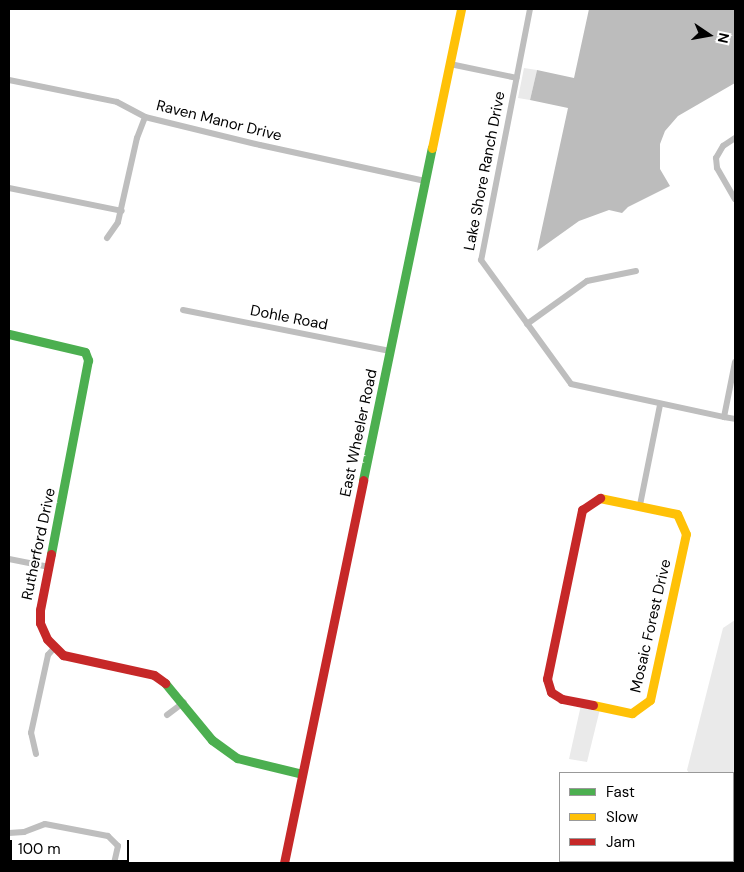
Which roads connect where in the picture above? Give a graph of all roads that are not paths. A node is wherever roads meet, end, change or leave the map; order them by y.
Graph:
1 (461, 9) edge
2 (530, 9) edge
3 (450, 64) junction
4 (516, 78) junction
5 (9, 80) edge
6 (145, 117) junction
7 (735, 138) edge
8 (425, 181) junction
9 (9, 188) edge
10 (735, 199) edge
11 (122, 211) junction
12 (107, 238) dead end
13 (636, 271) dead end
14 (183, 310) dead end
15 (527, 324) junction
16 (9, 334) edge
17 (390, 351) junction
18 (735, 362) edge
19 (660, 405) junction
20 (724, 417) junction
21 (735, 419) edge
22 (640, 505) junction
23 (9, 559) edge
24 (49, 567) junction
25 (54, 648) junction
26 (184, 702) junction
27 (167, 715) dead end
28 (36, 754) dead end
29 (302, 774) junction
30 (9, 833) edge
31 (114, 863) edge
32 (284, 863) edge

1 - 3 street, East Wheeler Road
2 - 4 street, Lake Shore Ranch Drive
3 - 4 street
3 - 8 street, East Wheeler Road
4 - 15 street, Lake Shore Ranch Drive
5 - 6 street, Raven Manor Drive
6 - 8 street, Raven Manor Drive
6 - 11 street
7 - 10 street
8 - 17 street, East Wheeler Road
9 - 11 street
11 - 12 street
13 - 15 street
14 - 17 street, Dohle Road
15 - 19 street, Lake Shore Ranch Drive
16 - 24 street, Rutherford Drive
17 - 29 street, East Wheeler Road
18 - 20 street
19 - 20 street, Lake Shore Ranch Drive
19 - 22 street
20 - 21 street, Lake Shore Ranch Drive
22 - 22 street, Mosaic Forest Drive
23 - 24 street
24 - 25 street, Rutherford Drive
25 - 26 street
25 - 28 street
26 - 27 street
26 - 29 street
29 - 32 street, East Wheeler Road
30 - 31 street

